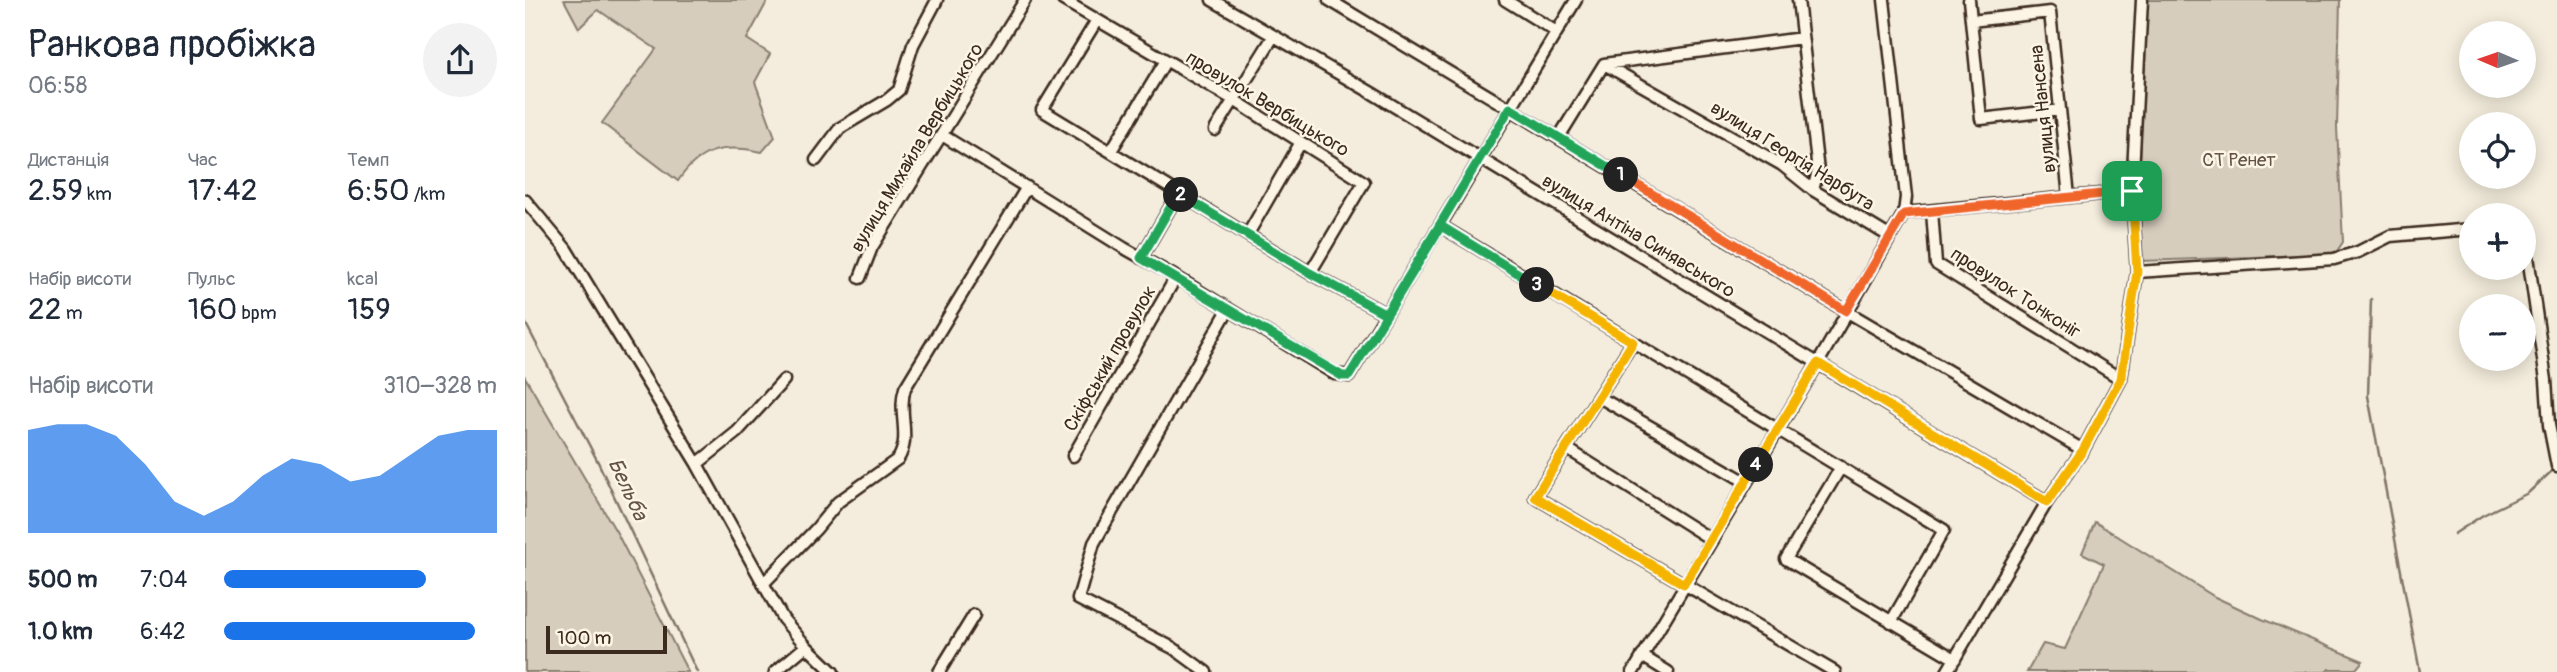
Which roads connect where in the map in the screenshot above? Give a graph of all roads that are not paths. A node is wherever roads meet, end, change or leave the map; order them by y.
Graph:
1 (937, 0) edge
2 (1024, 0) edge
3 (1063, 0) edge
4 (1212, 0) edge
5 (1329, 0) edge
6 (1505, 0) edge
7 (1576, 0) edge
8 (1798, 0) edge
9 (1884, 0) edge
10 (1969, 0) edge
11 (2142, 0) edge
12 (1097, 20) junction
13 (1971, 20) junction
14 (1555, 31) junction
15 (1273, 37) junction
16 (1802, 38) junction
17 (1165, 62) junction
18 (1604, 64) junction
19 (1234, 100) junction
20 (1510, 108) junction
21 (2060, 110) junction
22 (1215, 130) dead end
23 (942, 135) junction
24 (1559, 137) junction
25 (1301, 142) junction
26 (1111, 151) junction
27 (1478, 158) junction
28 (816, 160) dead end
29 (1027, 187) junction
30 (1812, 190) junction
31 (2132, 191) junction
32 (1178, 194) junction
33 (2069, 197) junction
34 (525, 200) edge
35 (1932, 211) junction
36 (1904, 214) junction
37 (1441, 226) junction
38 (2459, 230) edge
39 (1248, 234) junction
40 (1889, 236) junction
41 (1141, 258) junction
42 (2137, 272) junction
43 (1310, 273) junction
44 (1176, 277) junction
45 (860, 278) dead end
46 (2531, 280) edge
47 (1228, 310) junction
48 (1846, 311) junction
49 (1386, 314) junction
50 (1633, 342) junction
51 (1818, 363) junction
52 (2121, 379) junction
53 (784, 380) dead end
54 (1598, 397) junction
55 (1778, 430) junction
56 (1566, 448) junction
57 (2083, 450) junction
58 (1073, 456) dead end
59 (697, 464) junction
60 (2557, 466) edge
61 (1841, 467) junction
62 (1746, 482) junction
63 (2047, 502) junction
64 (1712, 540) junction
65 (763, 584) junction
66 (1684, 584) junction
67 (974, 615) dead end
68 (1891, 622) junction
69 (806, 646) junction
70 (1643, 656) junction
71 (1955, 659) junction
72 (775, 672) edge
73 (833, 672) edge
74 (939, 672) edge
75 (1206, 672) edge
76 (1633, 672) edge
77 (1668, 672) edge
78 (1835, 672) edge
79 (1947, 672) edge

1 - 28 street
2 - 23 street, вулиця Михайла Вербицького
3 - 12 street, провулок Вербицького
4 - 15 street, вулиця Антіна Синявського
5 - 20 street
6 - 14 street
7 - 14 street
8 - 16 street
9 - 36 street
10 - 13 street
11 - 31 street
12 - 17 street, провулок Вербицького
12 - 26 street
13 - 21 street, вулиця Нансена
13 - 21 street
14 - 20 street
15 - 19 street
15 - 27 street, вулиця Антіна Синявського
16 - 18 street
16 - 30 street
17 - 19 street, провулок Вербицького
17 - 26 street
18 - 24 street
18 - 30 street, вулиця Георгія Нарбута
19 - 22 street
19 - 25 street, провулок Вербицького
20 - 24 street
20 - 27 street
21 - 33 street, вулиця Нансена
23 - 29 street
23 - 45 street, вулиця Михайла Вербицького
24 - 48 street
25 - 39 street
25 - 43 street, провулок Вербицького
26 - 32 street
27 - 37 street
27 - 51 street, вулиця Антіна Синявського
29 - 41 street
29 - 65 street
30 - 40 street, вулиця Георгія Нарбута
31 - 33 street
31 - 42 street
32 - 39 street
32 - 41 street
33 - 35 street
34 - 59 street
35 - 36 street
35 - 52 street, провулок Тонконіг
36 - 40 street
37 - 49 street
37 - 50 street
38 - 42 street
39 - 43 street
40 - 48 street
41 - 44 street
42 - 52 street
43 - 49 street
44 - 47 street
44 - 58 street, Скіфський провулок
46 - 60 street
47 - 49 street
47 - 75 street
48 - 51 street
48 - 57 street
50 - 54 street
50 - 55 street
51 - 55 street
51 - 63 street, вулиця Антіна Синявського
52 - 57 street
53 - 59 street
54 - 56 street
54 - 62 street
55 - 61 street
55 - 62 street
56 - 64 street
56 - 66 street
57 - 63 street
59 - 65 street
61 - 68 street
61 - 68 street
62 - 64 street
63 - 71 street
64 - 66 street
65 - 69 street
66 - 70 street
66 - 78 street
67 - 74 street
68 - 71 street
69 - 72 street
69 - 73 street
70 - 76 street
70 - 77 street
71 - 79 street

